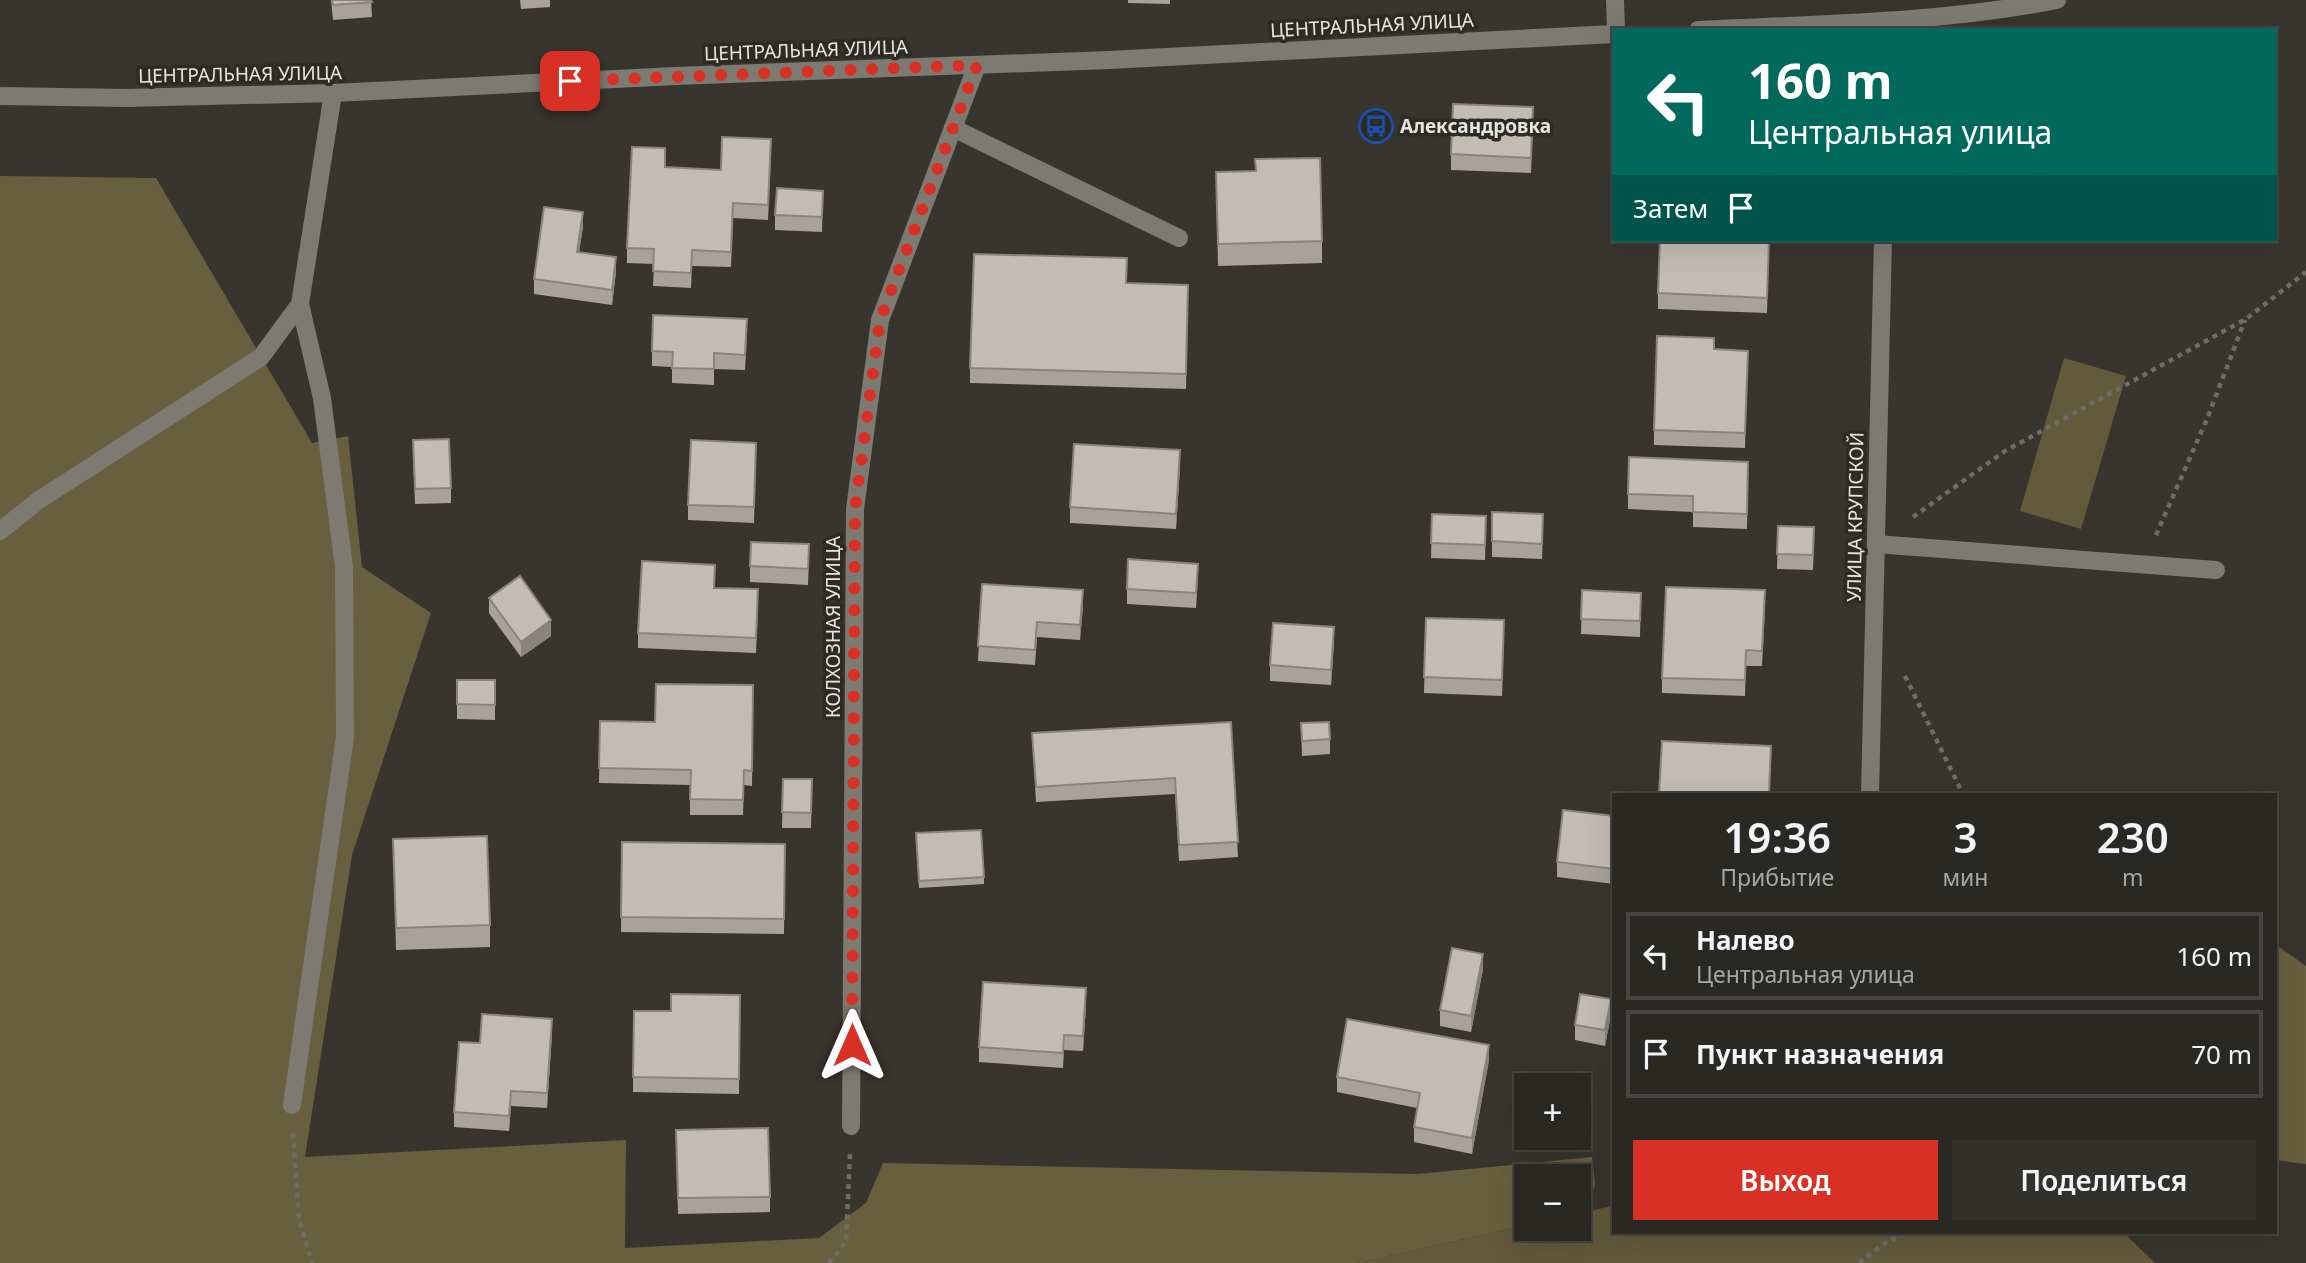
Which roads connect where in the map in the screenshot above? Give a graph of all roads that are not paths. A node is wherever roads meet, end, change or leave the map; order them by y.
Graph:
1 (1615, 0) edge
2 (2057, 0) edge
3 (1888, 25) edge
4 (1615, 28) edge
5 (1774, 28) edge
6 (1612, 32) edge
7 (977, 65) junction
8 (333, 93) junction
9 (0, 96) edge
10 (953, 128) junction
11 (1179, 238) dead end
12 (1883, 242) edge
13 (300, 304) junction
14 (0, 531) edge
15 (1876, 544) junction
16 (2216, 570) dead end
17 (1870, 793) edge
18 (292, 1105) road end
19 (852, 1125) road end

1 - 4 main road
2 - 3 main road
3 - 5 main road
6 - 7 main road, ЦЕНТРАЛЬНАЯ УЛИЦА
7 - 8 main road, ЦЕНТРАЛЬНАЯ УЛИЦА
7 - 10 main road, КОЛХОЗНАЯ УЛИЦА
8 - 9 main road, ЦЕНТРАЛЬНАЯ УЛИЦА
8 - 13 main road
10 - 11 main road
10 - 19 main road, КОЛХОЗНАЯ УЛИЦА
12 - 15 main road, УЛИЦА КРУПСКОЙ
13 - 14 main road
13 - 18 main road
15 - 16 main road
15 - 17 main road, УЛИЦА КРУПСКОЙ

